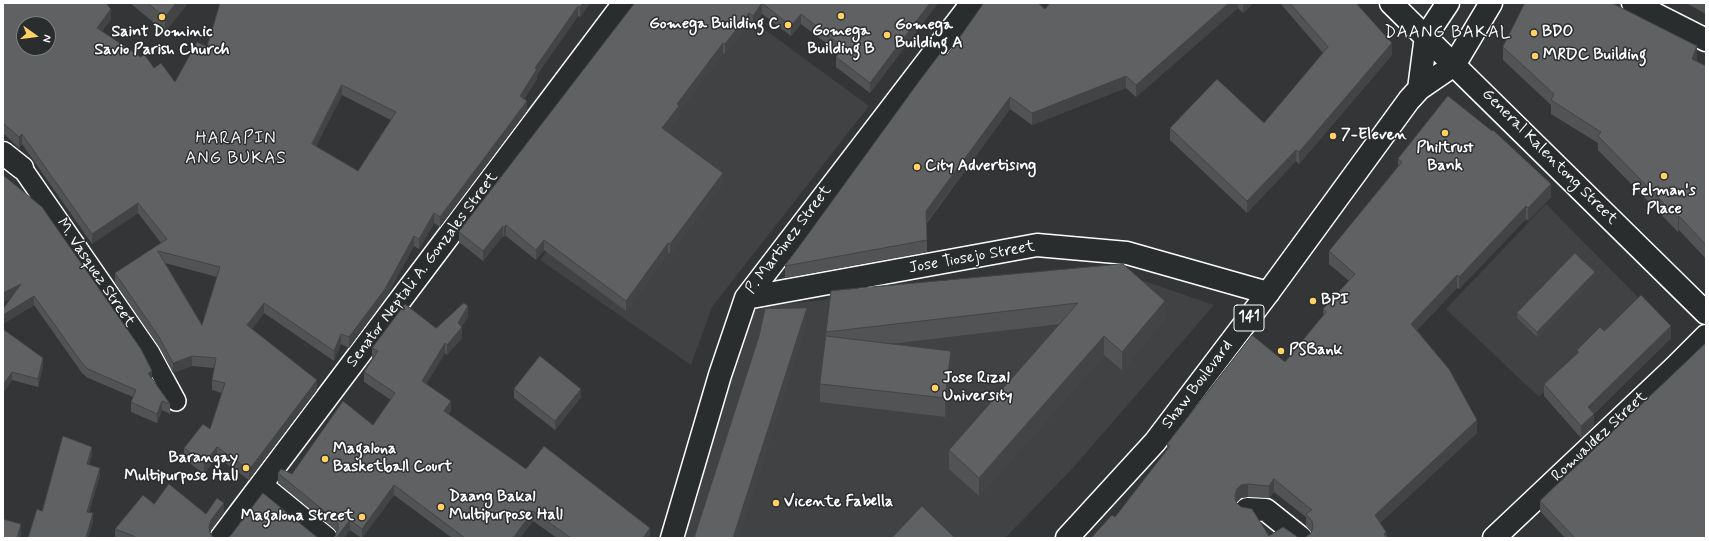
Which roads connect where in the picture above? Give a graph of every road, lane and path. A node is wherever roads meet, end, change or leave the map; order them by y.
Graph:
1 (624, 3) edge
2 (972, 3) edge
3 (1390, 3) edge
4 (1448, 3) edge
5 (1490, 3) edge
6 (1633, 3) edge
7 (1426, 36) junction
8 (1706, 40) edge
9 (1454, 65) junction
10 (1419, 89) junction
11 (3, 153) edge
12 (22, 168) joint
13 (1268, 293) junction
14 (746, 298) junction
15 (1706, 312) edge
16 (1706, 336) edge
17 (176, 401) dead end
18 (261, 485) junction
19 (1247, 509) edge
20 (221, 538) edge
21 (326, 538) edge
22 (672, 538) edge
23 (1067, 538) edge
24 (1301, 538) edge
25 (1494, 538) edge

1 - 18 street, Senator Neptali A. Gonzales Street
2 - 14 street, P. Martinez Street
3 - 7 street, General Kalentong Street
4 - 7 street
5 - 9 street, Shaw Boulevard / 141
6 - 8 street
7 - 9 street, General Kalentong Street
7 - 10 street
9 - 10 street, Shaw Boulevard / 141
9 - 15 street, General Kalentong Street
10 - 13 street, Shaw Boulevard / 141
11 - 12 street, M. Vasquez Street
12 - 17 street, M. Vasquez Street
13 - 14 street, Jose Tiosejo Street
13 - 23 street, Shaw Boulevard / 141
14 - 22 street, P. Martinez Street
16 - 25 street, Romualdez Street
18 - 20 street, Senator Neptali A. Gonzales Street
18 - 21 street
19 - 24 street

